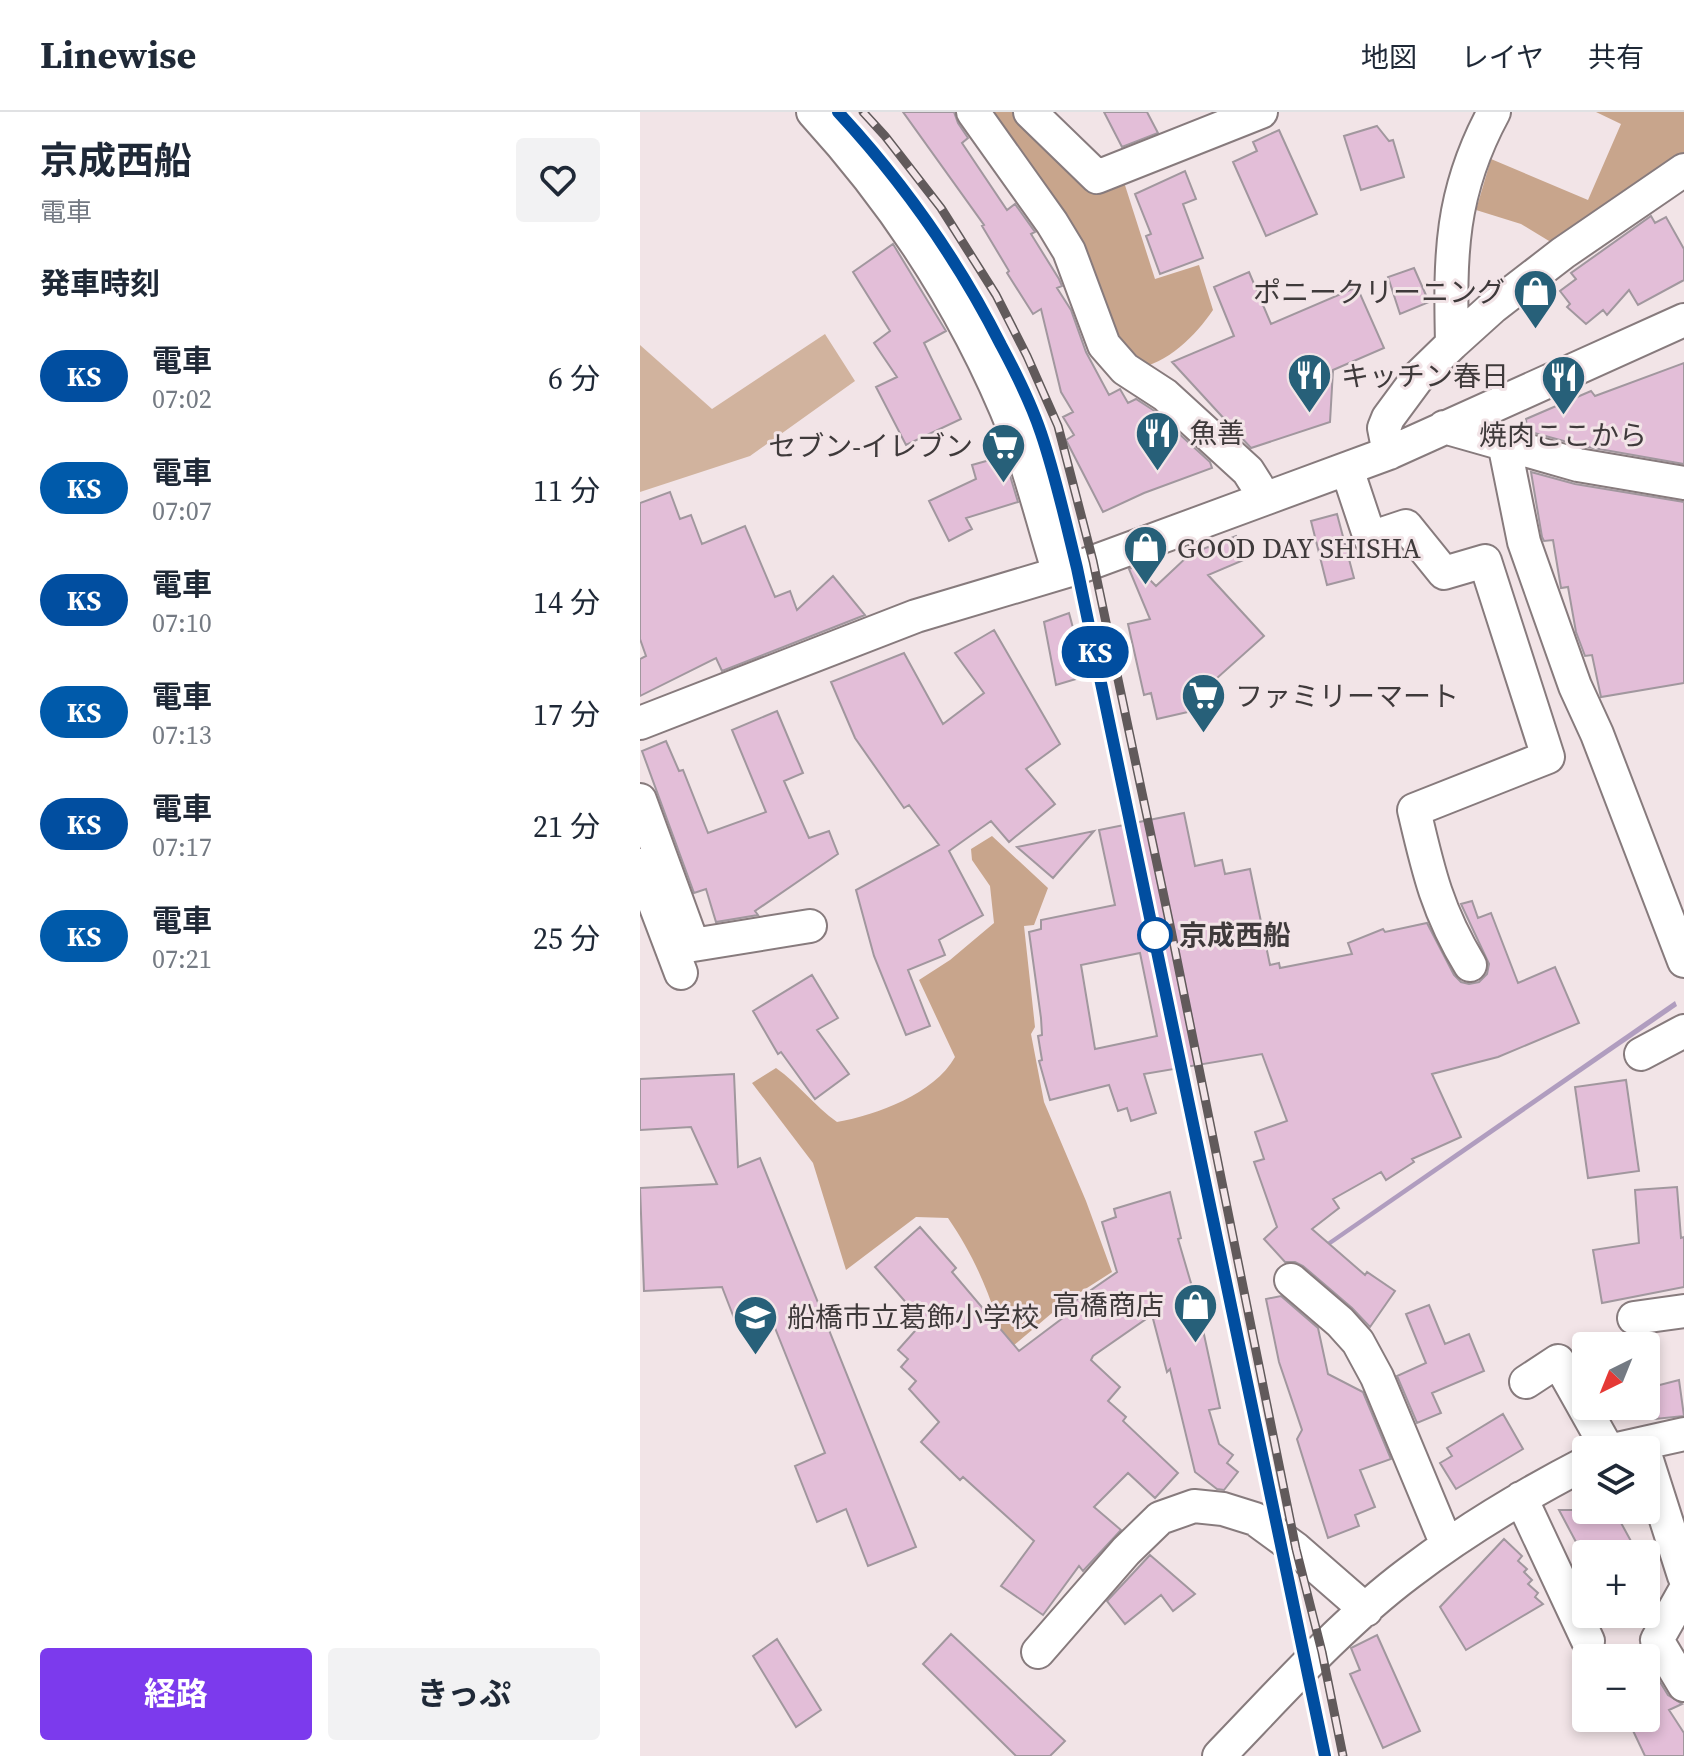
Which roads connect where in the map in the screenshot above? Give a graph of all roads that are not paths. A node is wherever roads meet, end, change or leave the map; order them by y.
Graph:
1 (813, 112) edge
2 (973, 112) edge
3 (1030, 112) edge
4 (1261, 112) edge
5 (1494, 112) edge
6 (1684, 170) edge
7 (1684, 320) edge
8 (1452, 344) junction
9 (1444, 427) junction
10 (1504, 443) junction
11 (1389, 453) junction
12 (1347, 469) junction
13 (1684, 483) edge
14 (1265, 498) junction
15 (1059, 573) junction
16 (640, 723) edge
17 (640, 800) edge
18 (640, 865) edge
19 (810, 926) dead end
20 (1682, 948) edge
21 (1470, 965) dead end
22 (681, 973) dead end
23 (1684, 1031) edge
24 (1641, 1054) dead end
25 (1291, 1280) dead end
26 (1684, 1311) edge
27 (1634, 1318) dead end
28 (1526, 1382) dead end
29 (1684, 1434) edge
30 (1619, 1436) edge
31 (1660, 1441) edge
32 (1572, 1471) edge
33 (1521, 1498) junction
34 (1660, 1520) edge
35 (1447, 1545) junction
36 (1684, 1576) edge
37 (1684, 1592) edge
38 (1366, 1610) junction
39 (1588, 1641) dead end
40 (1038, 1652) dead end
41 (1684, 1685) edge
42 (1219, 1756) edge

1 - 15 street
2 - 14 street
3 - 4 street
5 - 8 street
6 - 8 street
7 - 9 street
8 - 11 street
9 - 10 street
9 - 11 street
10 - 13 street
10 - 20 street
11 - 12 street
12 - 14 street
12 - 21 street
14 - 15 street
15 - 16 street
17 - 19 street
18 - 22 street
23 - 24 street
25 - 35 street
26 - 27 street
28 - 30 street
29 - 31 street
32 - 33 street
33 - 35 street
33 - 39 street
34 - 36 street
35 - 38 street
37 - 41 street
38 - 40 street
38 - 42 street

